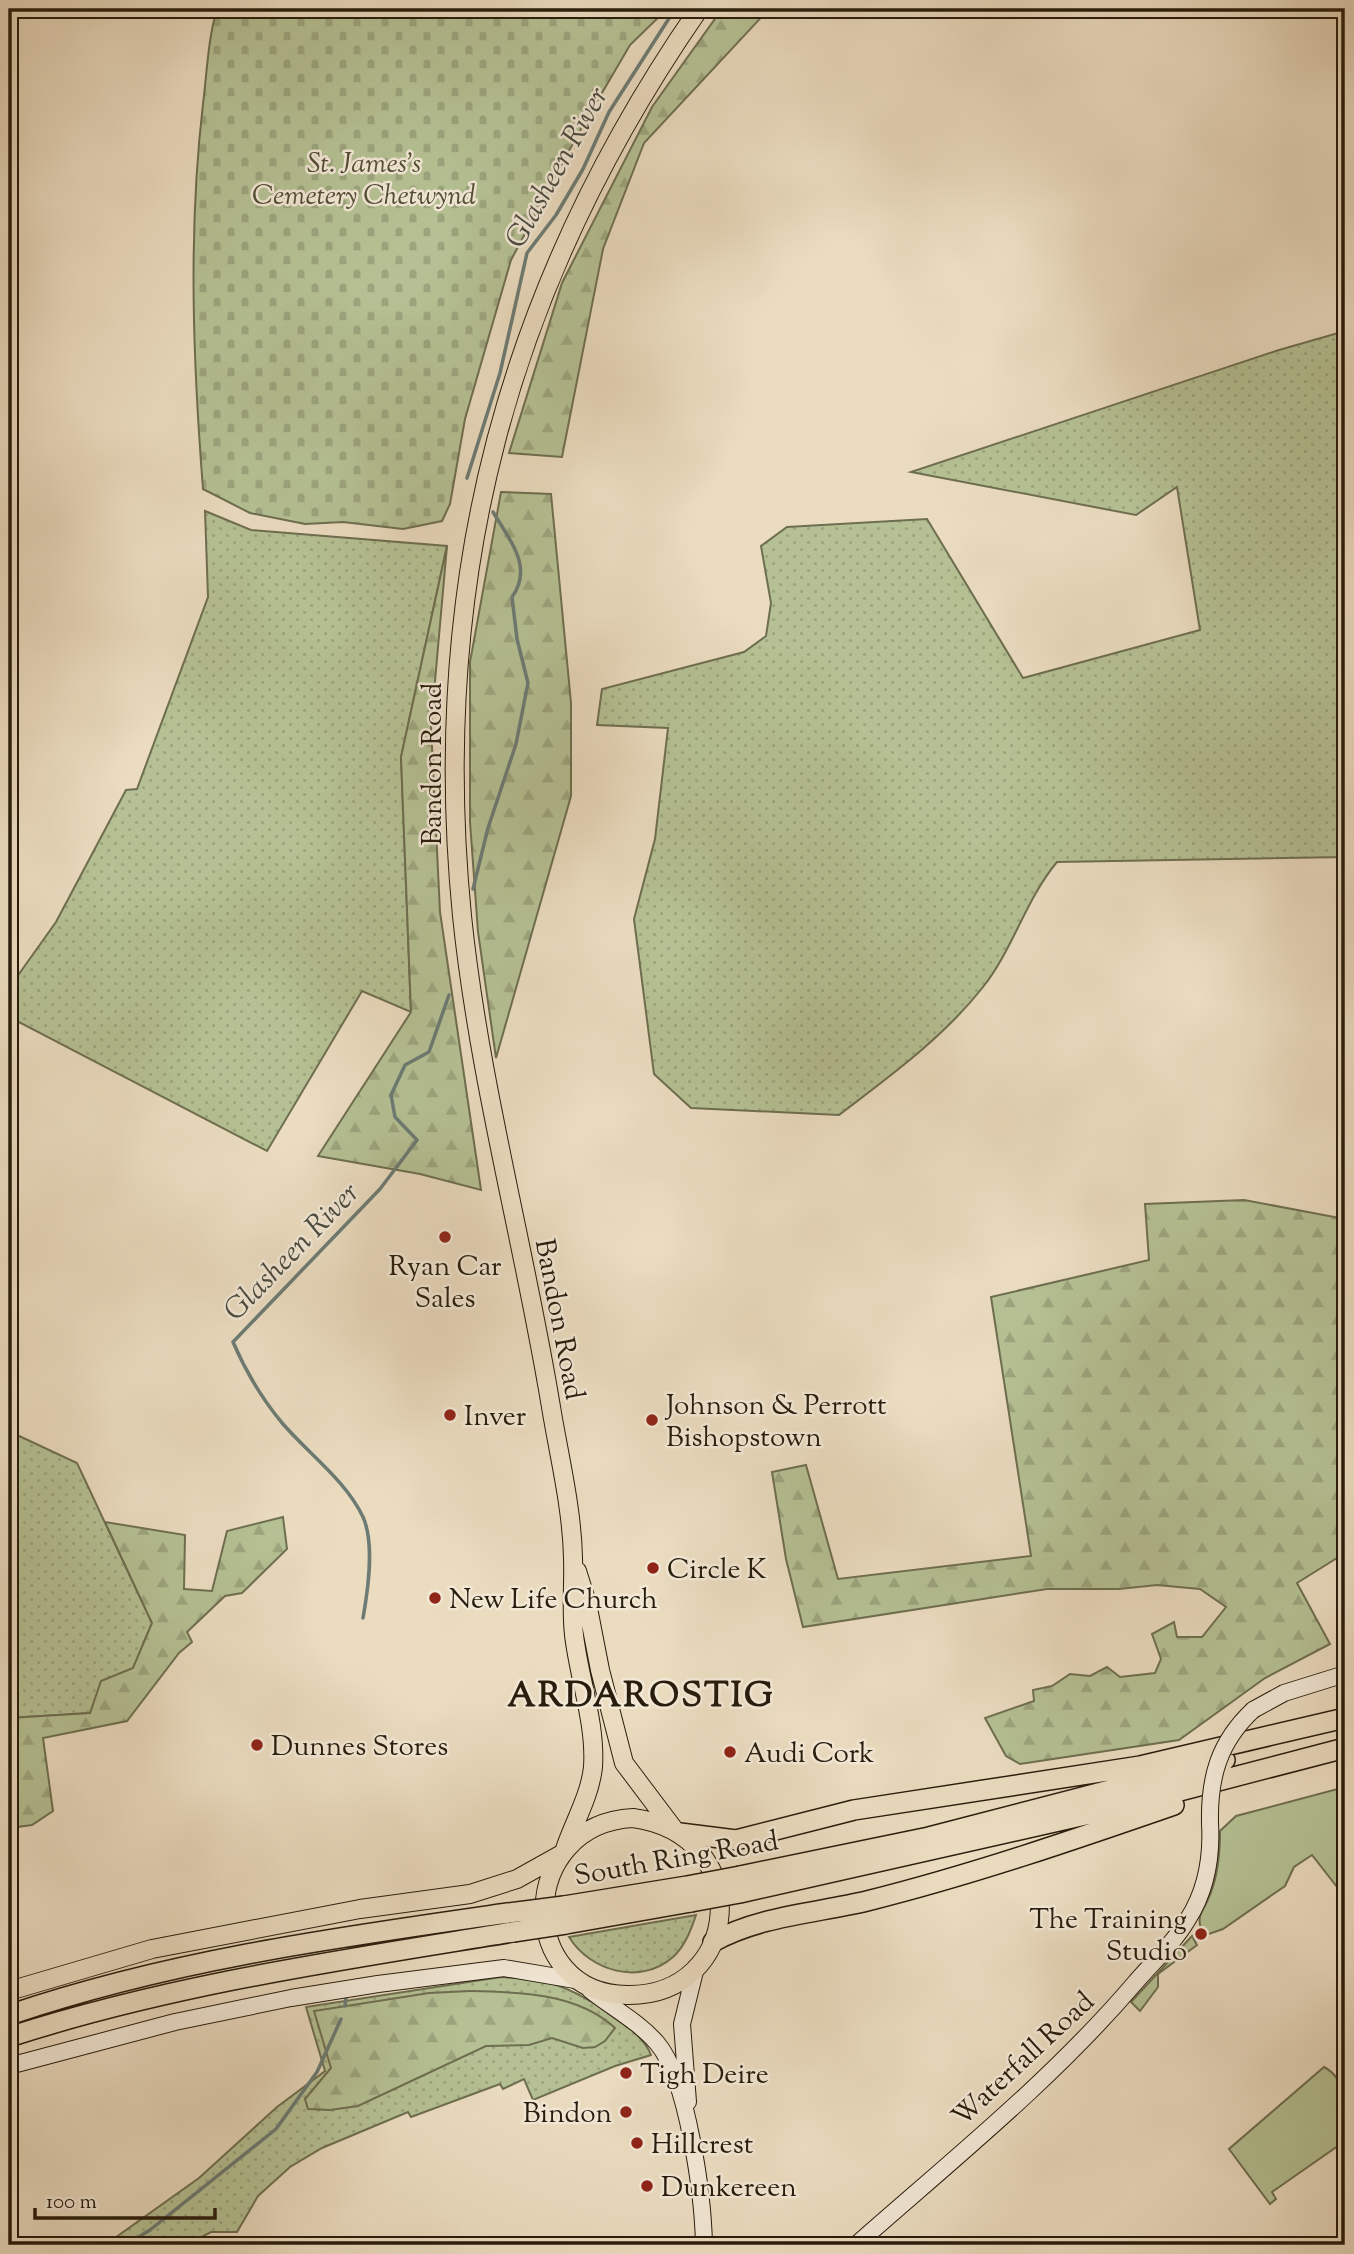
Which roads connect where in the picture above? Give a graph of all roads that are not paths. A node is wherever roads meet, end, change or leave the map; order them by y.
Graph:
1 (699, 9) edge
2 (573, 1561) junction
3 (1345, 1674) edge
4 (1345, 1720) edge
5 (1345, 1748) edge
6 (1295, 1763) junction
7 (677, 1831) junction
8 (562, 1852) junction
9 (740, 1884) junction
10 (510, 1923) junction
11 (713, 1942) junction
12 (696, 1967) junction
13 (582, 1985) junction
14 (9, 1991) edge
15 (9, 2015) edge
16 (9, 2037) edge
17 (9, 2066) edge
18 (686, 2118) junction
19 (704, 2245) edge
20 (856, 2245) edge

1 - 2 main road, Bandon Road
2 - 7 main road, Bandon Road
2 - 8 main road, Bandon Road
3 - 20 main road, Waterfall Road, bridge
4 - 7 highway
4 - 9 highway, South Ring Road
5 - 6 highway, South Ring Road
6 - 9 highway, South Ring Road
6 - 11 highway
7 - 8 main road
7 - 11 main road
8 - 13 main road
8 - 14 main road
9 - 10 highway, South Ring Road, bridge
10 - 15 highway, South Ring Road
10 - 16 highway, South Ring Road
11 - 12 main road
12 - 13 main road
12 - 18 main road
13 - 17 main road
13 - 18 main road
18 - 19 main road

